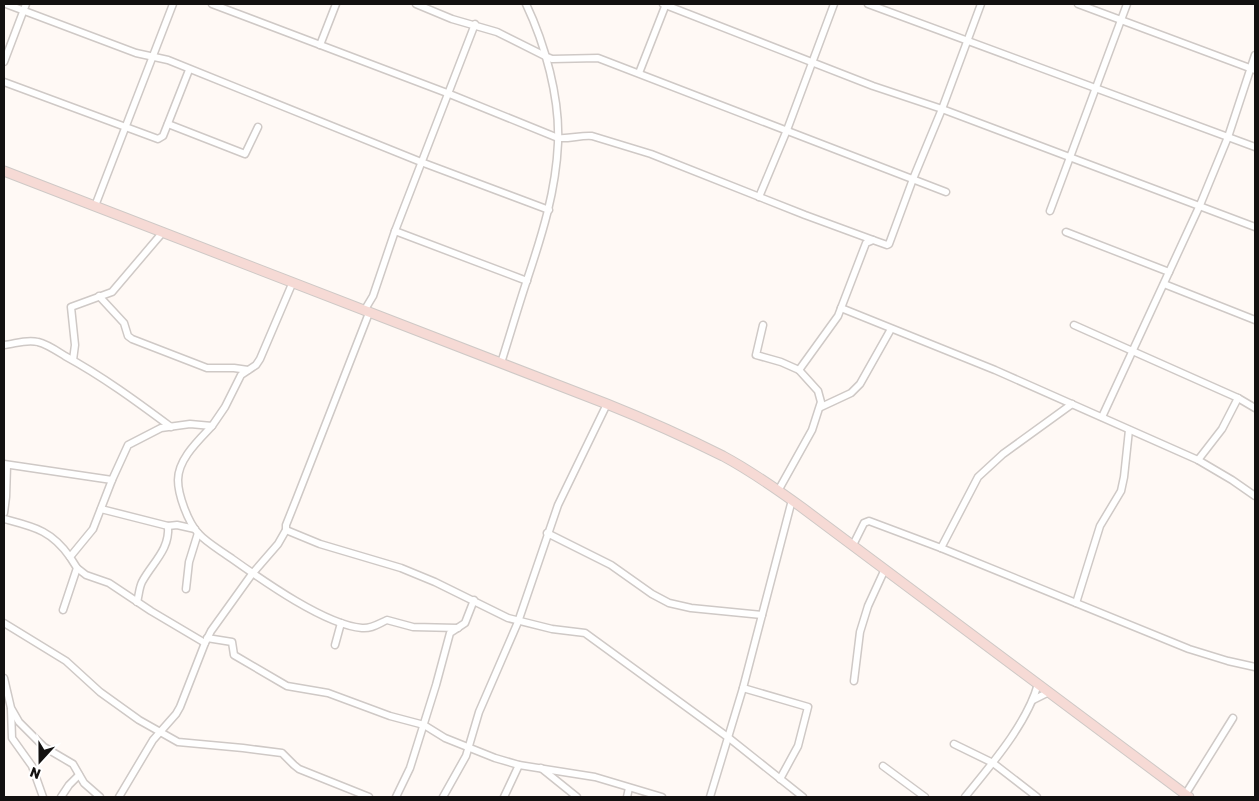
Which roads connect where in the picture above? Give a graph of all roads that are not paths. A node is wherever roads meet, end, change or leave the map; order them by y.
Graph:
1 (6, 4) edge
2 (173, 4) edge
3 (212, 4) edge
4 (336, 4) edge
5 (416, 4) edge
6 (526, 4) edge
7 (665, 4) edge
8 (834, 4) edge
9 (868, 4) edge
10 (981, 4) edge
11 (1078, 4) edge
12 (1127, 4) edge
13 (25, 7) edge
14 (1121, 20) junction
15 (475, 24) junction
16 (966, 41) junction
17 (320, 45) junction
18 (1255, 55) edge
19 (153, 57) junction
20 (547, 57) junction
21 (4, 62) edge
22 (812, 62) junction
23 (1253, 69) edge
24 (189, 70) junction
25 (639, 73) junction
26 (4, 82) edge
27 (1095, 88) junction
28 (447, 93) junction
29 (942, 109) junction
30 (168, 124) junction
31 (258, 127) dead end
32 (126, 128) junction
33 (788, 130) junction
34 (1228, 137) junction
35 (558, 138) junction
36 (1255, 147) edge
37 (1070, 157) junction
38 (421, 162) junction
39 (4, 173) edge
40 (913, 179) junction
41 (946, 192) dead end
42 (759, 197) junction
43 (1200, 205) junction
44 (95, 206) junction
45 (549, 210) junction
46 (1050, 210) dead end
47 (1255, 226) edge
48 (395, 231) junction
49 (163, 232) junction
50 (1066, 232) dead end
51 (861, 236) junction
52 (873, 240) junction
53 (866, 244) junction
54 (1169, 272) junction
55 (527, 281) junction
56 (292, 284) junction
57 (1164, 284) junction
58 (99, 296) junction
59 (841, 308) junction
60 (366, 312) junction
61 (1255, 320) edge
62 (764, 325) dead end
63 (1074, 325) dead end
64 (891, 329) junction
65 (4, 345) edge
66 (1133, 351) junction
67 (73, 360) junction
68 (501, 363) junction
69 (248, 370) junction
70 (799, 370) junction
71 (1238, 398) junction
72 (608, 404) junction
73 (1072, 404) junction
74 (821, 407) junction
75 (1255, 408) edge
76 (1102, 417) junction
77 (212, 426) junction
78 (170, 427) junction
79 (1129, 430) junction
80 (1198, 460) junction
81 (5, 464) edge
82 (112, 480) junction
83 (778, 491) junction
84 (1255, 496) edge
85 (792, 500) junction
86 (101, 509) junction
87 (4, 513) edge
88 (4, 519) edge
89 (168, 526) junction
90 (286, 530) junction
91 (196, 531) junction
92 (547, 534) junction
93 (853, 545) junction
94 (941, 548) junction
95 (70, 556) junction
96 (76, 568) junction
97 (885, 569) junction
98 (252, 574) junction
99 (186, 589) dead end
100 (474, 600) junction
101 (137, 602) junction
102 (1076, 603) junction
103 (63, 610) dead end
104 (762, 616) junction
105 (518, 622) junction
106 (341, 623) junction
107 (4, 624) edge
108 (458, 628) junction
109 (4, 633) edge
110 (206, 640) junction
111 (335, 645) dead end
112 (1255, 667) edge
113 (4, 678) edge
114 (854, 681) dead end
115 (1038, 684) junction
116 (743, 688) junction
117 (1049, 692) junction
118 (1033, 700) junction
119 (11, 708) junction
120 (1233, 718) dead end
121 (424, 724) junction
122 (160, 732) junction
123 (729, 738) junction
124 (954, 744) dead end
125 (468, 748) junction
126 (993, 763) junction
127 (519, 765) junction
128 (883, 766) dead end
129 (541, 768) junction
130 (79, 776) junction
131 (780, 779) junction
132 (629, 788) junction
133 (1187, 796) edge
134 (43, 797) edge
135 (61, 797) edge
136 (100, 797) edge
137 (119, 797) edge
138 (369, 797) edge
139 (396, 797) edge
140 (443, 797) edge
141 (504, 797) edge
142 (577, 797) edge
143 (627, 797) edge
144 (662, 797) edge
145 (710, 797) edge
146 (803, 797) edge
147 (925, 797) edge
148 (965, 797) edge
149 (1036, 797) edge

1 - 13 street
2 - 19 street
3 - 17 street
4 - 17 street
5 - 15 street
6 - 20 street
7 - 22 street
7 - 25 street
8 - 22 street
9 - 16 street
10 - 16 street
11 - 14 street
12 - 14 street
13 - 19 street
13 - 21 street
14 - 23 street
14 - 27 street
15 - 20 street
15 - 28 street
16 - 27 street
16 - 29 street
17 - 28 street
18 - 23 street
19 - 24 street
19 - 32 street
20 - 25 street
20 - 35 street
22 - 29 street
22 - 33 street
23 - 34 street
24 - 30 street
24 - 38 street
25 - 33 street
26 - 32 street
27 - 34 street
27 - 37 street
28 - 35 street
28 - 38 street
29 - 37 street
29 - 40 street
30 - 31 street
30 - 32 street
32 - 44 street
33 - 40 street
33 - 42 street
34 - 36 street
34 - 43 street
35 - 42 street
35 - 45 street
37 - 43 street
37 - 46 street
38 - 45 street
38 - 48 street
39 - 44 main road
40 - 41 street
40 - 52 street
42 - 51 street
43 - 47 street
43 - 54 street
44 - 49 main road
45 - 55 street
48 - 55 street
48 - 60 street
49 - 56 main road
49 - 58 street
50 - 54 street
51 - 52 street
51 - 53 street
52 - 53 street
53 - 59 street
54 - 57 street
55 - 68 street
56 - 60 main road
56 - 69 street
57 - 61 street
57 - 66 street
58 - 67 street
58 - 69 street
59 - 64 street
59 - 70 street
60 - 68 main road
60 - 90 street
62 - 70 street
63 - 66 street
64 - 73 street
64 - 74 street
65 - 67 street
66 - 71 street
66 - 76 street
67 - 78 street
68 - 72 main road
69 - 77 street
70 - 74 street
71 - 75 street
71 - 80 street
72 - 83 main road
72 - 92 street
73 - 76 street
73 - 94 street
74 - 83 street
76 - 79 street
77 - 78 street
77 - 91 street
78 - 82 street
79 - 80 street
79 - 102 street
80 - 84 street
81 - 82 street
81 - 87 street
82 - 86 street
83 - 85 main road
85 - 93 main road
85 - 104 street
86 - 89 street
86 - 95 street
88 - 95 street
89 - 91 street
89 - 101 street
90 - 98 street
90 - 100 street
91 - 98 street
91 - 99 street
92 - 104 street
92 - 105 street
93 - 94 street
93 - 97 main road
94 - 102 street
95 - 96 street
96 - 101 street
96 - 103 street
97 - 114 street
97 - 115 main road
98 - 106 street
98 - 110 street
100 - 105 street
100 - 108 street
101 - 110 street
102 - 112 street
104 - 116 street
105 - 123 street
105 - 125 street
106 - 108 street
106 - 111 street
107 - 109 street
107 - 122 street
108 - 121 street
110 - 121 street
110 - 122 street
113 - 119 street
115 - 117 main road
115 - 118 street
116 - 123 street
116 - 131 street
117 - 118 street
117 - 133 main road
118 - 126 street
119 - 130 street
119 - 134 street
120 - 133 street
121 - 125 street
121 - 139 street
122 - 137 street
122 - 138 street
123 - 131 street
123 - 145 street
124 - 126 street
125 - 127 street
125 - 140 street
126 - 148 street
126 - 149 street
127 - 129 street
127 - 141 street
128 - 147 street
129 - 132 street
129 - 142 street
130 - 135 street
130 - 136 street
131 - 146 street
132 - 143 street
132 - 144 street

